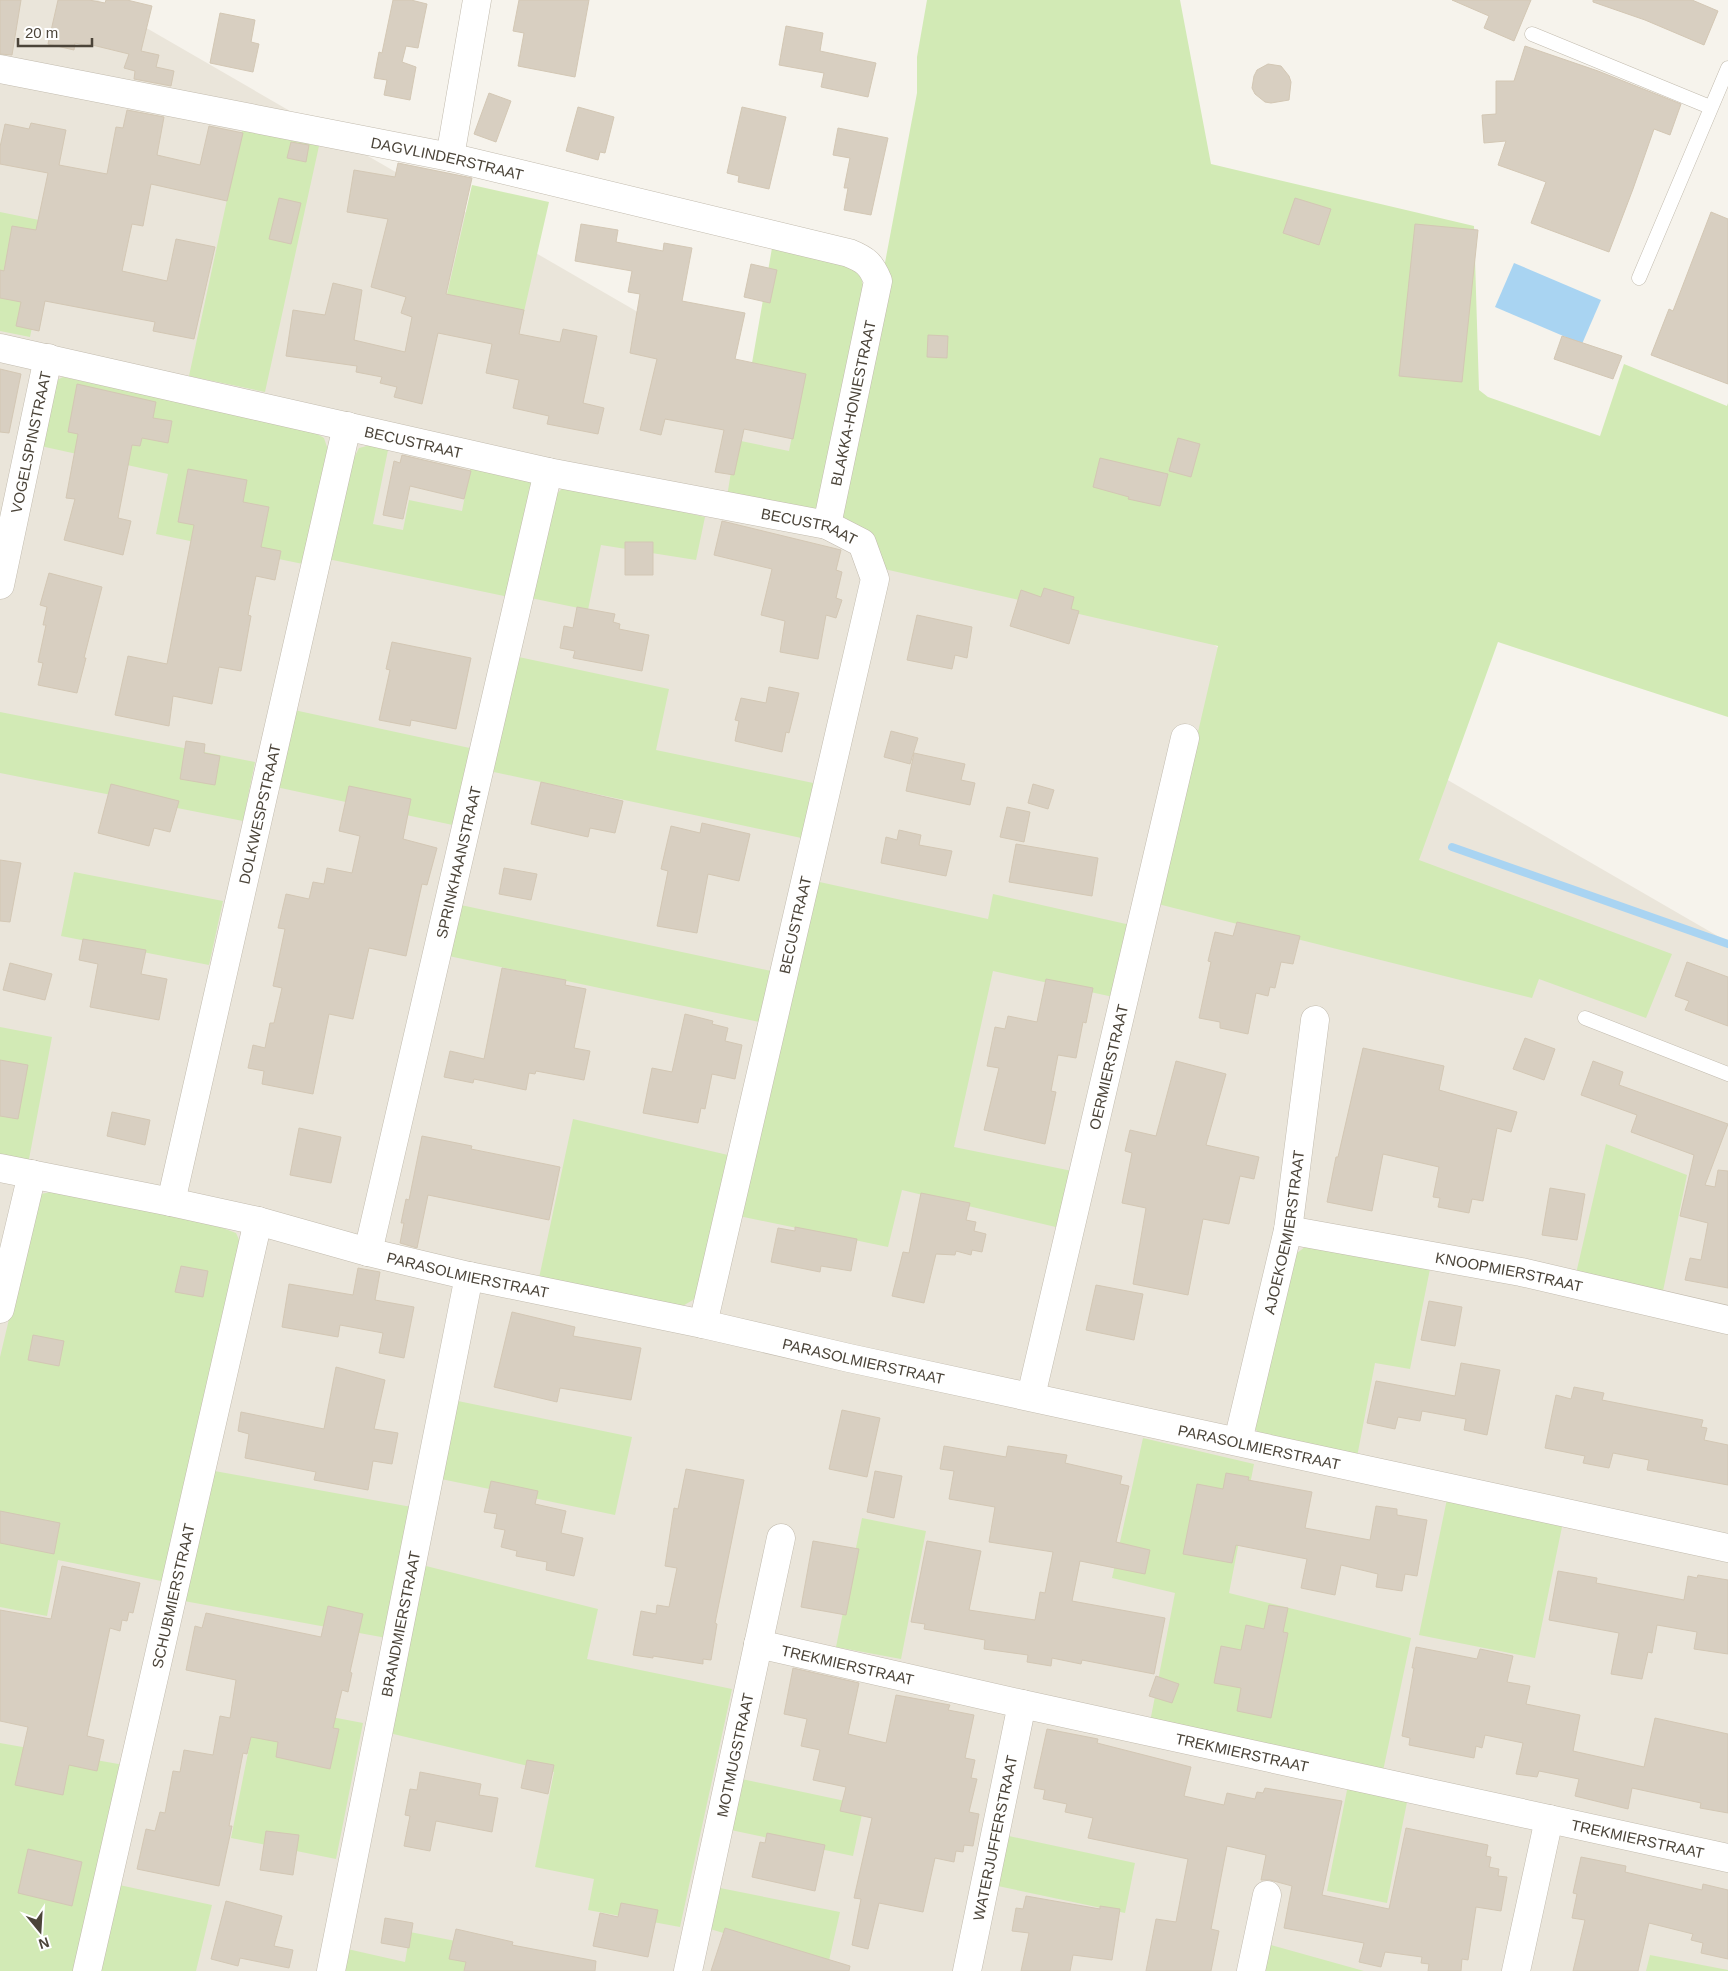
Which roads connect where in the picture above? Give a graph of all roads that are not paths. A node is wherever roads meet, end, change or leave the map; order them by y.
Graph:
1 (477, 0) edge
2 (1532, 34) dead end
3 (1728, 68) edge
4 (0, 70) edge
5 (1710, 107) junction
6 (450, 157) junction
7 (1639, 278) dead end
8 (878, 281) joint
9 (0, 348) edge
10 (48, 358) junction
11 (347, 426) junction
12 (548, 472) junction
13 (827, 525) junction
14 (0, 585) edge
15 (1185, 738) dead end
16 (1585, 1018) dead end
17 (1315, 1020) dead end
18 (1728, 1074) edge
19 (0, 1168) edge
20 (32, 1174) junction
21 (171, 1202) junction
22 (258, 1221) junction
23 (1288, 1230) junction
24 (368, 1252) junction
25 (469, 1276) junction
26 (0, 1309) edge
27 (1728, 1320) edge
28 (703, 1324) junction
29 (1031, 1396) junction
30 (1238, 1441) junction
31 (781, 1538) dead end
32 (1728, 1548) edge
33 (758, 1644) junction
34 (1022, 1704) junction
35 (1549, 1819) junction
36 (1728, 1858) edge
37 (1267, 1895) dead end
38 (87, 1971) edge
39 (331, 1971) edge
40 (688, 1971) edge
41 (967, 1971) edge
42 (1250, 1971) edge
43 (1516, 1971) edge

1 - 6 street
2 - 5 lane
3 - 5 lane
4 - 6 street, DAGVLINDERSTRAAT
5 - 7 lane
6 - 8 street, DAGVLINDERSTRAAT
8 - 13 street, BLAKKA-HONIESTRAAT
9 - 10 street, BECUSTRAAT
10 - 11 street, BECUSTRAAT
10 - 14 street, VOGELSPINSTRAAT
11 - 12 street, BECUSTRAAT
11 - 21 street, DOLKWESPSTRAAT
12 - 13 street, BECUSTRAAT
12 - 24 street, SPRINKHAANSTRAAT
13 - 28 street, BECUSTRAAT
15 - 29 street, OERMIERSTRAAT
16 - 18 lane
17 - 23 street, AJOEKOEMIERSTRAAT
19 - 20 street, PARASOLMIERSTRAAT
20 - 21 street, PARASOLMIERSTRAAT
20 - 26 street
21 - 22 street, PARASOLMIERSTRAAT
22 - 24 street, PARASOLMIERSTRAAT
22 - 38 street, SCHUBMIERSTRAAT
23 - 27 street, KNOOPMIERSTRAAT
23 - 30 street, AJOEKOEMIERSTRAAT
24 - 25 street, PARASOLMIERSTRAAT
25 - 28 street, PARASOLMIERSTRAAT
25 - 39 street, BRANDMIERSTRAAT
28 - 29 street, PARASOLMIERSTRAAT
29 - 30 street, PARASOLMIERSTRAAT
30 - 32 street, PARASOLMIERSTRAAT
31 - 33 street, MOTMUGSTRAAT
33 - 34 street, TREKMIERSTRAAT
33 - 40 street, MOTMUGSTRAAT
34 - 35 street, TREKMIERSTRAAT
34 - 41 street, WATERJUFFERSTRAAT
35 - 36 street, TREKMIERSTRAAT
35 - 43 street
37 - 42 street

